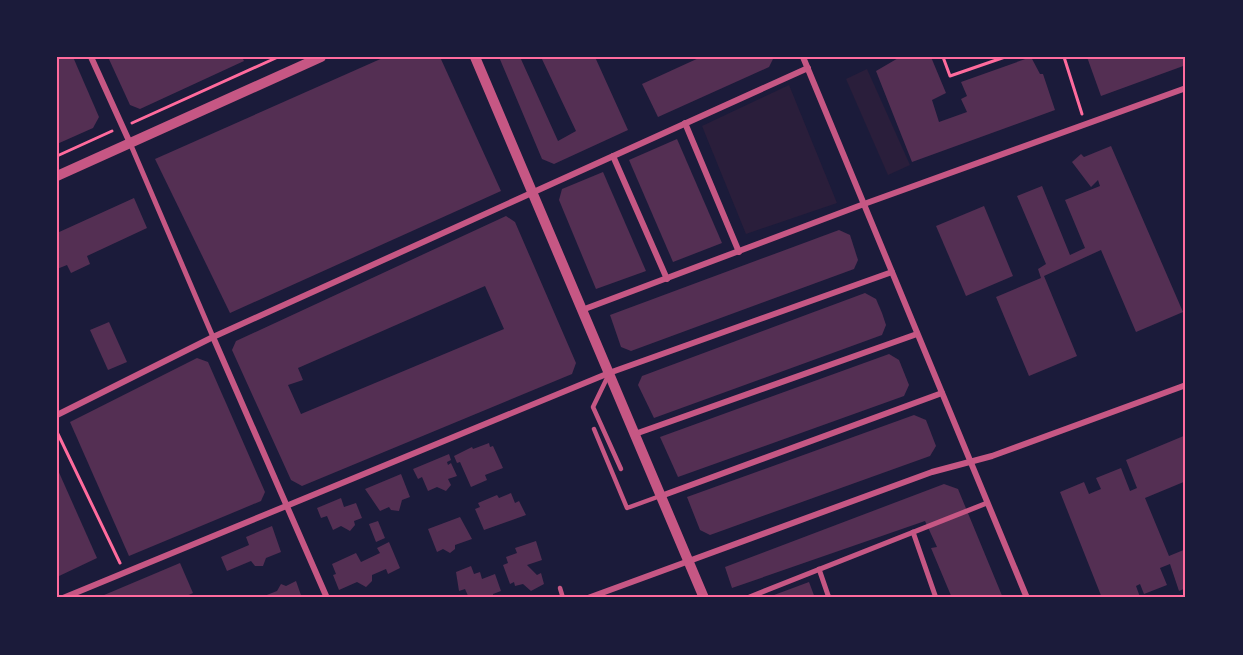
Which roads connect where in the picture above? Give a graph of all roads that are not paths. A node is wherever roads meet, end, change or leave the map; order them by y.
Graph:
1 (91, 57) edge
2 (321, 57) edge
3 (475, 57) edge
4 (803, 57) edge
5 (808, 68) junction
6 (1186, 88) edge
7 (685, 123) junction
8 (129, 143) junction
9 (613, 156) junction
10 (57, 176) edge
11 (532, 192) junction
12 (864, 204) junction
13 (739, 252) junction
14 (892, 272) junction
15 (667, 279) junction
16 (582, 310) junction
17 (917, 334) junction
18 (213, 337) junction
19 (609, 373) junction
20 (1186, 385) edge
21 (942, 393) junction
22 (57, 415) edge
23 (594, 429) dead end
24 (635, 434) junction
25 (970, 461) junction
26 (621, 469) dead end
27 (661, 496) junction
28 (987, 503) junction
29 (288, 506) junction
30 (913, 532) junction
31 (689, 562) junction
32 (819, 569) junction
33 (560, 588) dead end
34 (63, 598) edge
35 (327, 598) edge
36 (563, 598) edge
37 (588, 598) edge
38 (705, 598) edge
39 (747, 598) edge
40 (829, 598) edge
41 (936, 598) edge
42 (1027, 598) edge

1 - 8 street
2 - 8 street
3 - 11 street
4 - 5 street
5 - 7 street
5 - 12 street
6 - 12 street
7 - 9 street
7 - 13 street
8 - 10 street
8 - 18 street
9 - 11 street
9 - 15 street
11 - 16 street
11 - 18 street
12 - 13 street
12 - 14 street
13 - 15 street
14 - 17 street
14 - 19 street
15 - 16 street
16 - 19 street
17 - 21 street
17 - 24 street
18 - 22 street
18 - 29 street
19 - 24 street
19 - 26 lane
19 - 29 street
20 - 25 street
21 - 25 street
21 - 27 street
23 - 27 lane
24 - 27 street
25 - 28 street
25 - 31 street
27 - 31 street
28 - 30 street
28 - 42 street
29 - 34 street
29 - 35 street
30 - 32 street
30 - 41 street
31 - 37 street
31 - 38 street
32 - 39 street
32 - 40 street
33 - 36 lane

